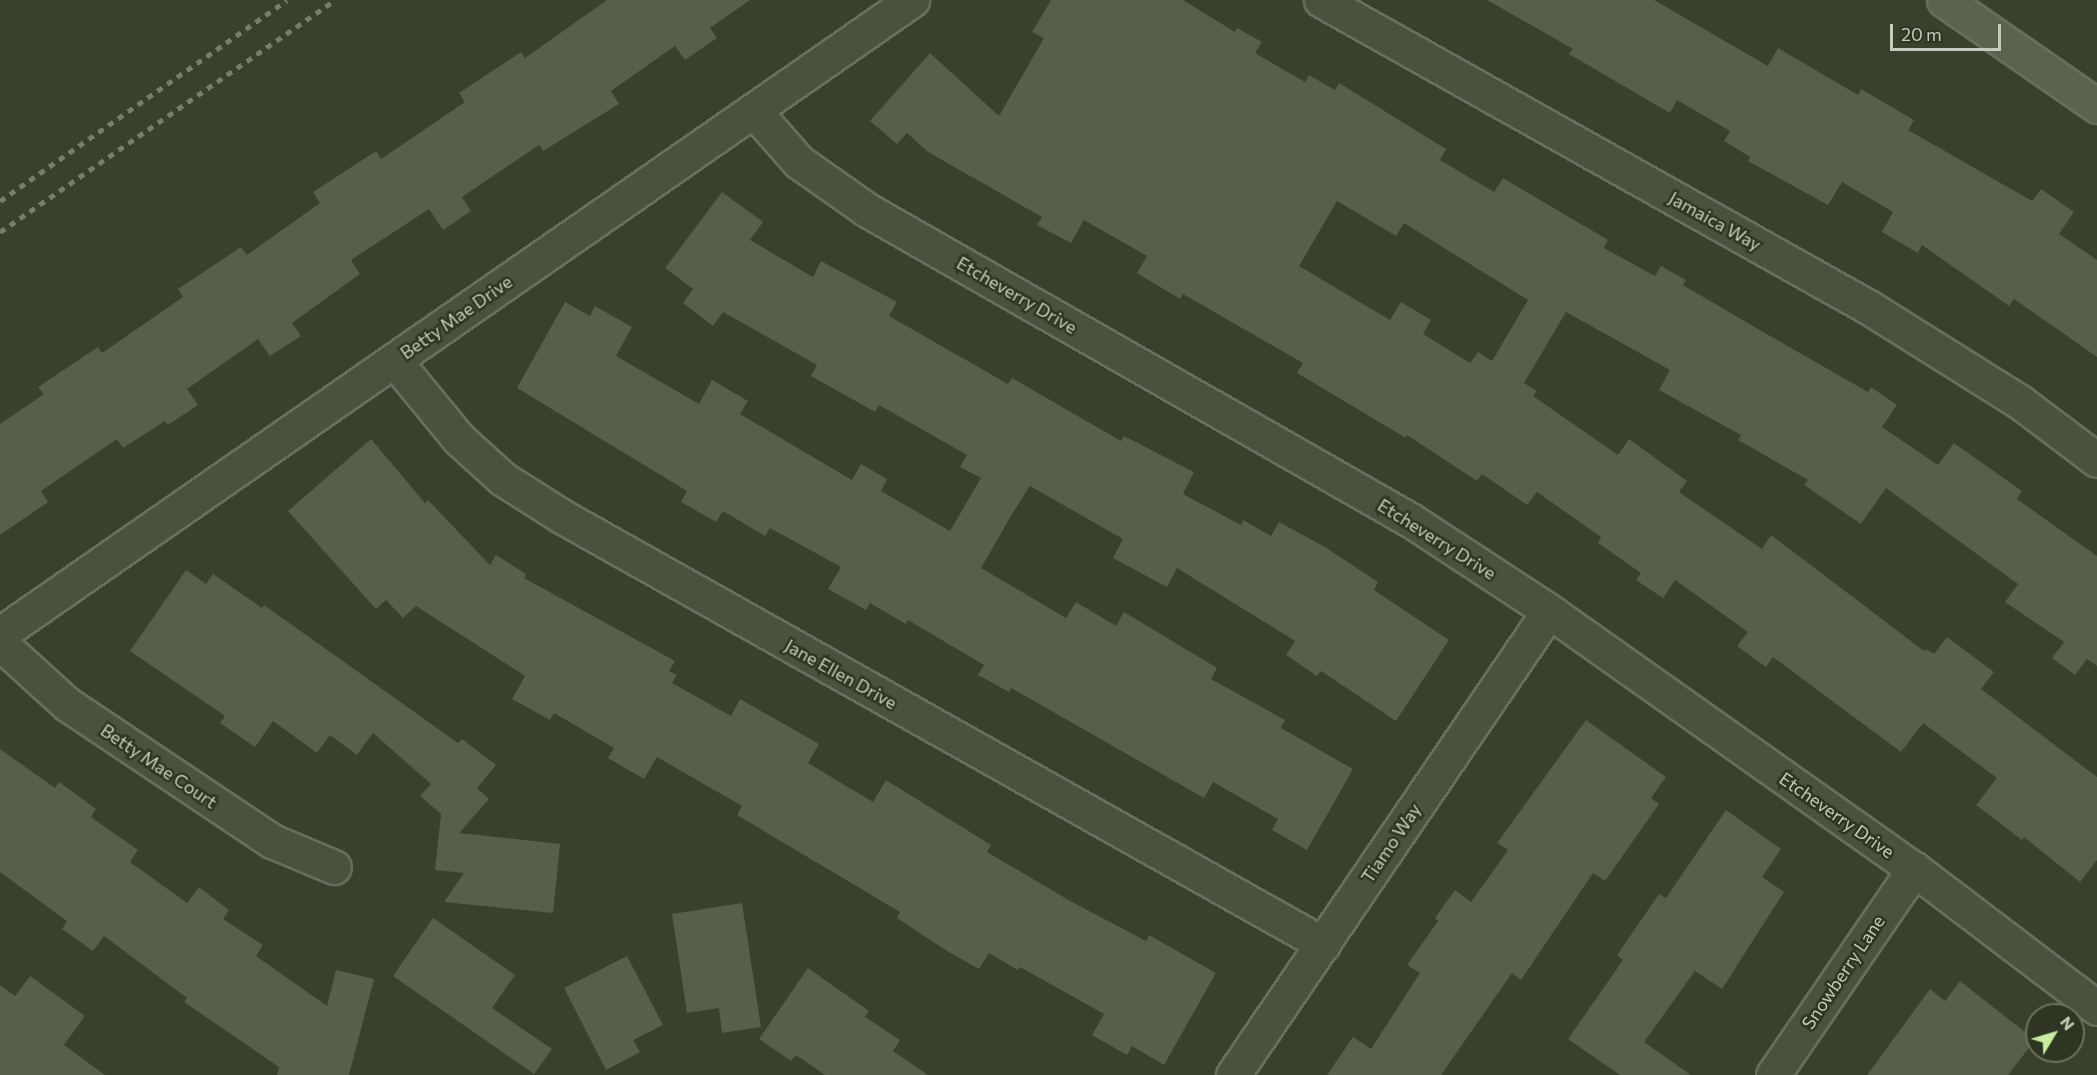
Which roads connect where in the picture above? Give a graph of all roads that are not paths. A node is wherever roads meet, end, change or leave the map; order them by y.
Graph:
1 (912, 0) edge
2 (1321, 0) edge
3 (1944, 0) edge
4 (2097, 106) edge
5 (754, 111) junction
6 (394, 360) junction
7 (2097, 460) edge
8 (1549, 611) junction
9 (0, 634) edge
10 (0, 643) edge
11 (334, 867) dead end
12 (1914, 869) junction
13 (1323, 944) junction
14 (2097, 1008) edge
15 (1233, 1075) edge
16 (1773, 1075) edge

1 - 5 street, Betty Mae Drive
2 - 7 street, Jamaica Way
3 - 4 main road
5 - 6 street, Betty Mae Drive
5 - 8 street, Etcheverry Drive
6 - 9 street, Betty Mae Drive
6 - 13 street, Jane Ellen Drive
8 - 12 street, Etcheverry Drive
8 - 13 street, Tiamo Way
10 - 11 street, Betty Mae Court
12 - 14 street, Etcheverry Drive
12 - 16 street, Snowberry Lane
13 - 15 street, Tiamo Way

